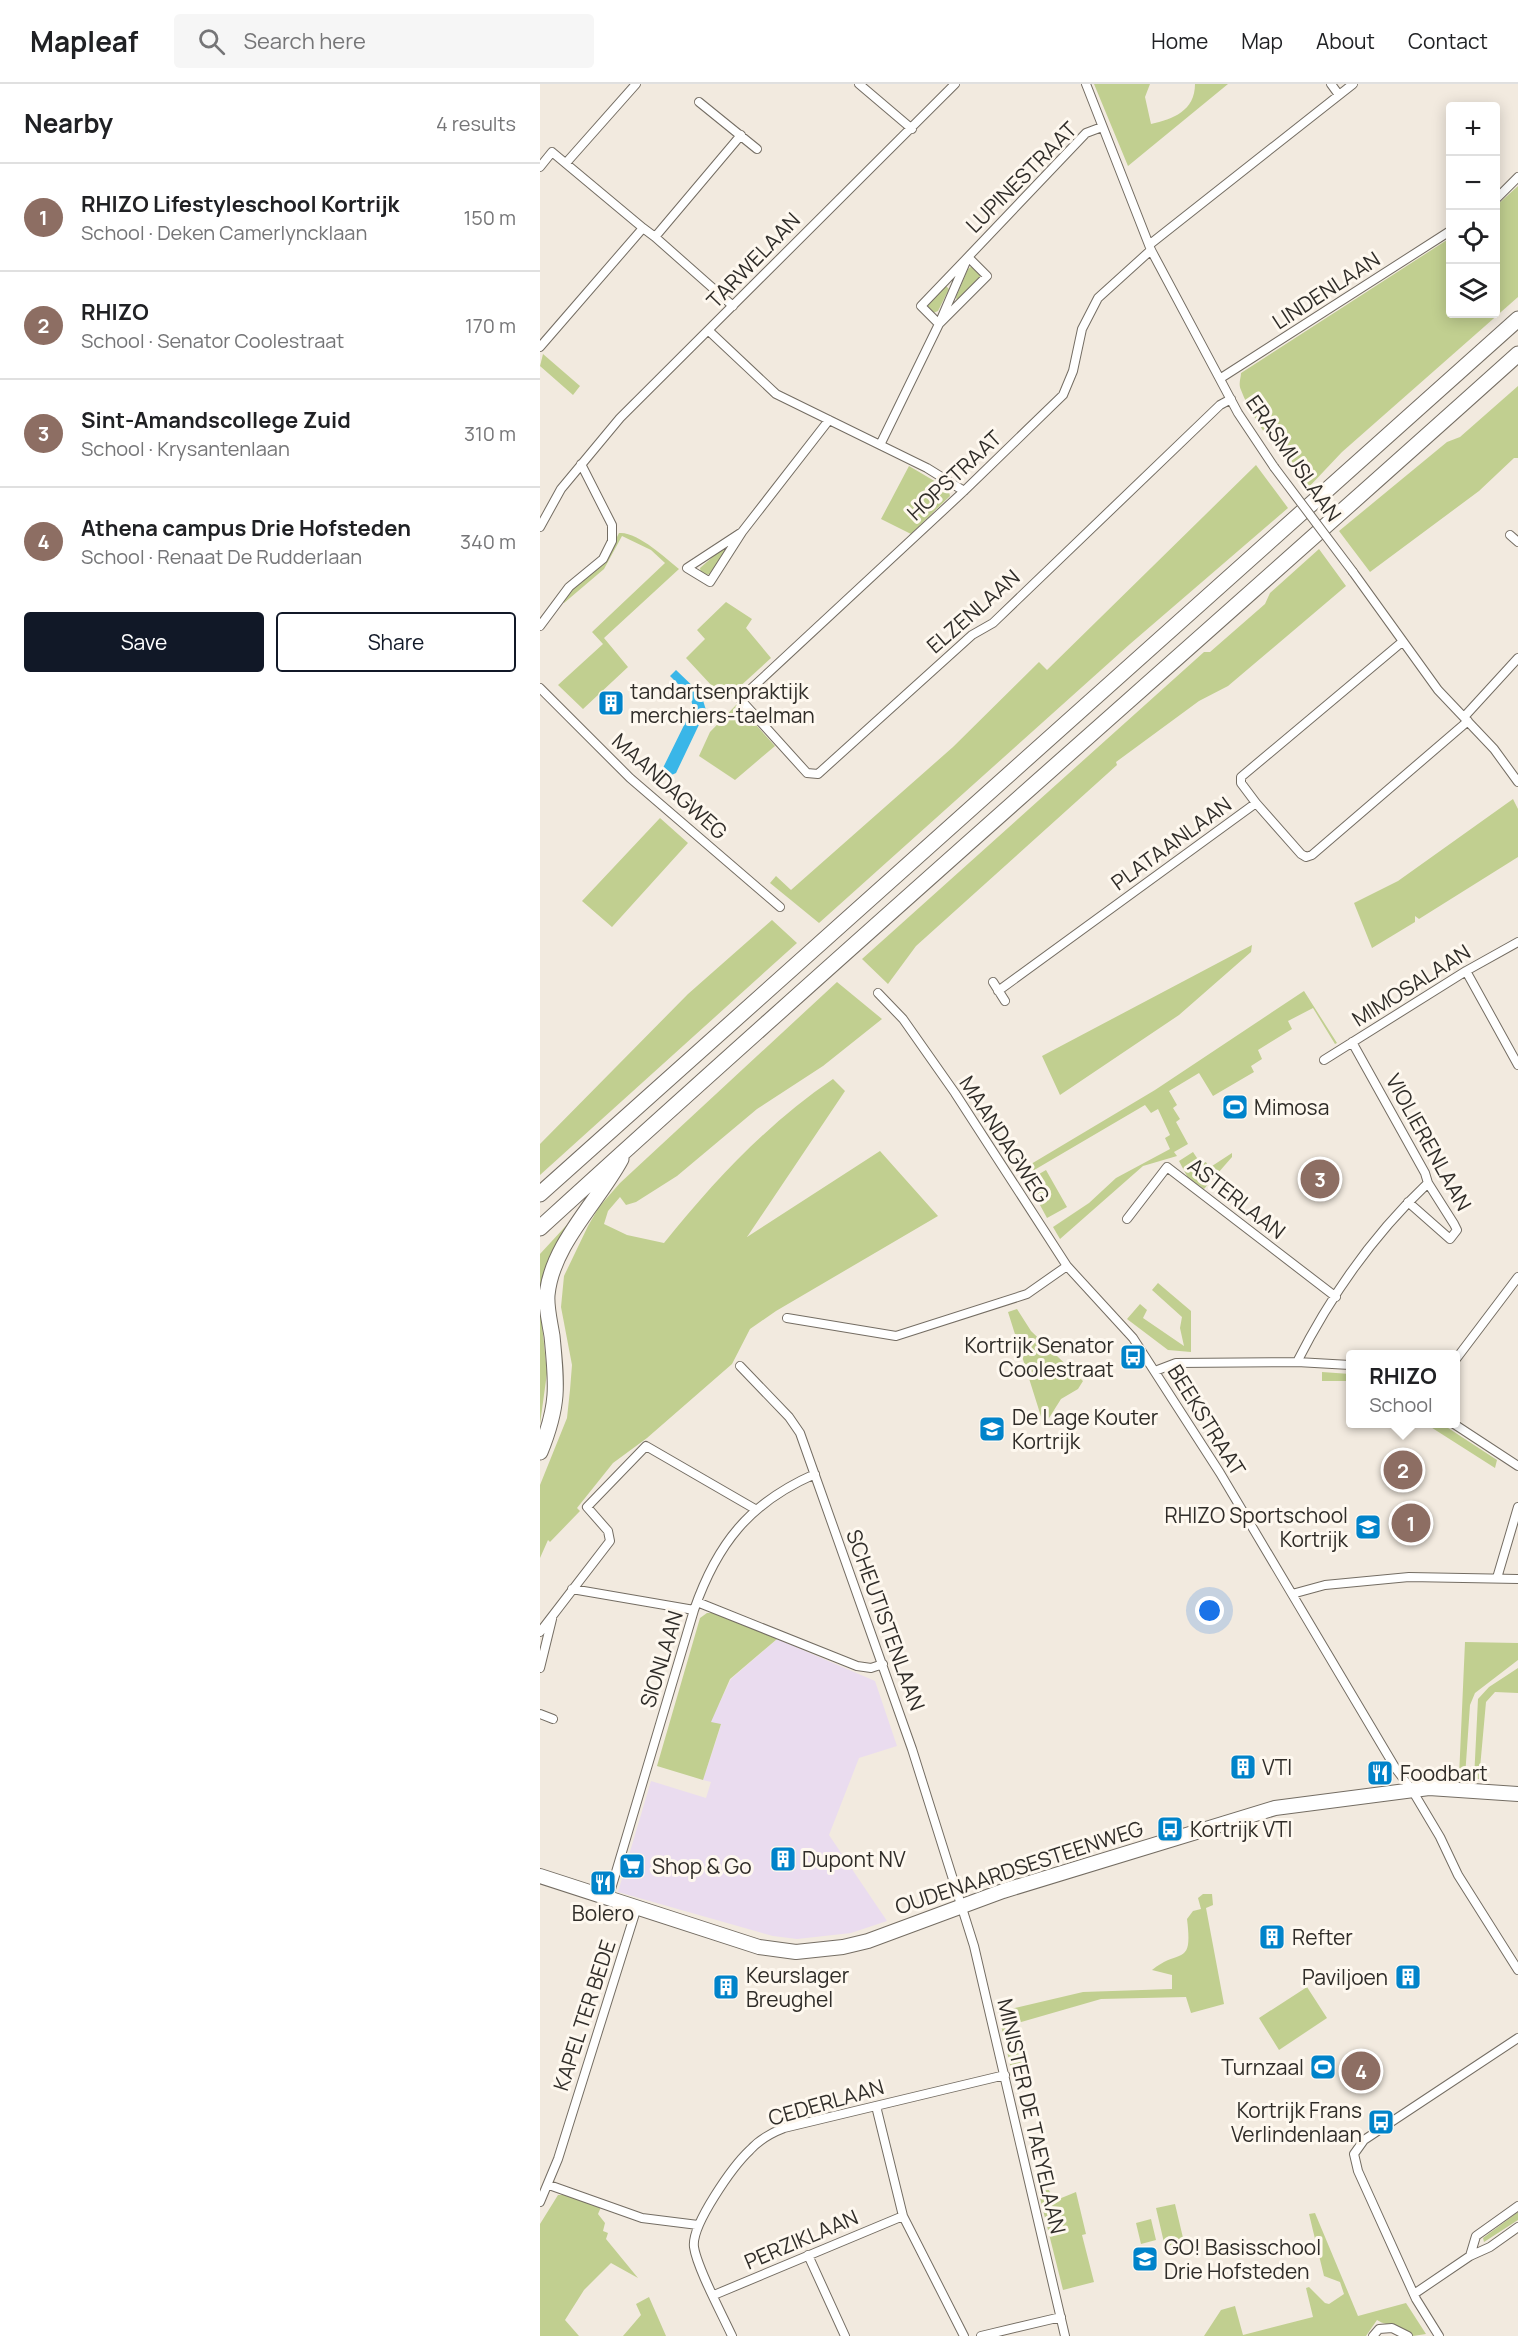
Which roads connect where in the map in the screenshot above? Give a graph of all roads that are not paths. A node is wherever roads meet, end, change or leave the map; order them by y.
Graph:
1 (636, 84) edge
2 (859, 84) edge
3 (955, 84) edge
4 (1086, 84) edge
5 (1331, 84) edge
6 (1353, 84) edge
7 (1339, 94) junction
8 (699, 102) dead end
9 (1102, 127) junction
10 (912, 129) junction
11 (741, 135) junction
12 (757, 149) dead end
13 (566, 163) junction
14 (540, 167) edge
15 (1518, 177) edge
16 (1500, 195) edge
17 (643, 228) junction
18 (1446, 234) edge
19 (655, 237) junction
20 (1150, 247) junction
21 (968, 257) junction
22 (733, 306) junction
23 (1518, 319) edge
24 (939, 324) junction
25 (709, 331) junction
26 (540, 347) edge
27 (1518, 354) edge
28 (1221, 378) junction
29 (1231, 399) junction
30 (829, 420) junction
31 (880, 445) junction
32 (580, 464) junction
33 (964, 491) junction
34 (540, 528) edge
35 (742, 532) junction
36 (1510, 535) dead end
37 (1518, 542) edge
38 (540, 626) edge
39 (1402, 642) junction
40 (1518, 658) edge
41 (540, 688) edge
42 (740, 699) joint
43 (1466, 719) junction
44 (1518, 782) edge
45 (1256, 803) junction
46 (780, 907) dead end
47 (1518, 942) edge
48 (1466, 971) junction
49 (993, 982) dead end
50 (998, 991) junction
51 (878, 993) dead end
52 (1005, 1000) dead end
53 (1352, 1042) junction
54 (1324, 1060) dead end
55 (1518, 1065) edge
56 (627, 1149) junction
57 (1428, 1183) junction
58 (540, 1194) edge
59 (1408, 1202) junction
60 (1127, 1219) dead end
61 (540, 1228) edge
62 (1055, 1249) joint
63 (1067, 1266) junction
64 (1518, 1277) edge
65 (1336, 1297) junction
66 (787, 1318) dead end
67 (1460, 1352) edge
68 (1297, 1362) junction
69 (1346, 1365) edge
70 (740, 1366) dead end
71 (1155, 1371) junction
72 (1460, 1428) edge
73 (540, 1452) edge
74 (1518, 1466) edge
75 (814, 1474) junction
76 (1518, 1507) edge
77 (755, 1509) junction
78 (1497, 1578) junction
79 (1518, 1579) edge
80 (572, 1589) junction
81 (1292, 1594) junction
82 (695, 1606) junction
83 (552, 1618) junction
84 (540, 1632) edge
85 (883, 1664) junction
86 (540, 1668) edge
87 (540, 1714) edge
88 (552, 1719) dead end
89 (1412, 1790) junction
90 (1518, 1794) edge
91 (540, 1876) edge
92 (608, 1899) junction
93 (961, 1905) junction
94 (637, 1907) junction
95 (1518, 1970) edge
96 (1518, 2038) edge
97 (1005, 2076) junction
98 (876, 2106) junction
99 (549, 2185) junction
100 (540, 2202) edge
101 (1518, 2206) edge
102 (903, 2216) junction
103 (698, 2225) junction
104 (1518, 2227) edge
105 (808, 2255) junction
106 (1470, 2256) junction
107 (1414, 2294) junction
108 (714, 2295) junction
109 (1061, 2317) junction
110 (732, 2336) edge
111 (845, 2336) edge
112 (964, 2336) edge
113 (981, 2336) edge
114 (1065, 2336) edge
115 (1372, 2336) edge
116 (1408, 2336) edge
117 (1439, 2336) edge

1 - 13 street
2 - 10 street
3 - 10 street, TARWELAAN
4 - 9 street, ERASMUSLAAN
5 - 7 street
6 - 7 street, HOPSTRAAT
7 - 20 street, HOPSTRAAT
8 - 11 street
9 - 20 street, ERASMUSLAAN
9 - 21 street, LUPINESTRAAT
10 - 22 street, TARWELAAN
11 - 12 street
11 - 19 street
13 - 14 street
13 - 17 street
15 - 16 street
17 - 19 street
17 - 26 street
18 - 28 street, LINDENLAAN
19 - 22 street
20 - 28 street, ERASMUSLAAN
20 - 33 street, HOPSTRAAT
21 - 24 street, LUPINESTRAAT
21 - 24 street, LUPINESTRAAT
21 - 24 street, LUPINESTRAAT
22 - 25 street, TARWELAAN
23 - 58 highway
24 - 31 street, LUPINESTRAAT
25 - 30 street
25 - 32 street, TARWELAAN
27 - 56 highway
28 - 29 street, ERASMUSLAAN
29 - 39 street, ERASMUSLAAN, bridge
29 - 42 street, ELZENLAAN
30 - 31 street
30 - 35 street
31 - 33 street
32 - 34 street, TARWELAAN
32 - 38 street
33 - 42 street, HOPSTRAAT
35 - 35 street
36 - 37 street
39 - 43 street, ERASMUSLAAN
39 - 45 street, PLATAANLAAN
40 - 43 street
41 - 46 street, MAANDAGWEG
43 - 44 street, ERASMUSLAAN
43 - 45 street
45 - 50 street, PLATAANLAAN
47 - 48 street, MIMOSALAAN
48 - 53 street, MIMOSALAAN
48 - 55 street
49 - 50 street
50 - 52 street
51 - 62 street, MAANDAGWEG
53 - 54 street, MIMOSALAAN
53 - 57 street, VIOLIERENLAAN
56 - 61 highway
56 - 73 highway
57 - 59 street
57 - 59 street, VIOLIERENLAAN
59 - 65 street
60 - 65 street, ASTERLAAN
62 - 63 street, BEEKSTRAAT
63 - 66 street
63 - 71 street, BEEKSTRAAT
64 - 67 street
65 - 68 street
68 - 69 street
68 - 71 street
70 - 75 street, SCHEUTISTENLAAN
71 - 81 street, BEEKSTRAAT
72 - 74 street
75 - 77 street, SIONLAAN
75 - 85 street, SCHEUTISTENLAAN
76 - 78 street
77 - 80 street
77 - 82 street, SIONLAAN
78 - 79 street
78 - 81 street
80 - 82 street
80 - 83 street
81 - 89 street, BEEKSTRAAT
82 - 85 street
82 - 92 street, SIONLAAN
83 - 84 street
83 - 86 street
85 - 93 street, SCHEUTISTENLAAN
87 - 88 street
89 - 90 main road, OUDENAARDSESTEENWEG
89 - 93 main road, OUDENAARDSESTEENWEG
89 - 95 street, BEEKSTRAAT
91 - 92 main road, OUDENAARDSESTEENWEG
92 - 94 main road, OUDENAARDSESTEENWEG
93 - 94 main road, OUDENAARDSESTEENWEG
93 - 97 street, MINISTER DE TAEYELAAN
94 - 99 street, KAPEL TER BEDE
96 - 107 street
97 - 98 street, CEDERLAAN
97 - 109 street, MINISTER DE TAEYELAAN
98 - 102 street
98 - 103 street, CEDERLAAN
99 - 100 street, KAPEL TER BEDE
99 - 103 street
101 - 106 street
102 - 105 street, PERZIKLAAN
102 - 112 street
103 - 108 street, CEDERLAAN
104 - 106 street
105 - 108 street, PERZIKLAAN
105 - 111 street
106 - 107 street
107 - 117 street
108 - 110 street, CEDERLAAN
109 - 113 street
109 - 114 street, MINISTER DE TAEYELAAN
115 - 116 street

